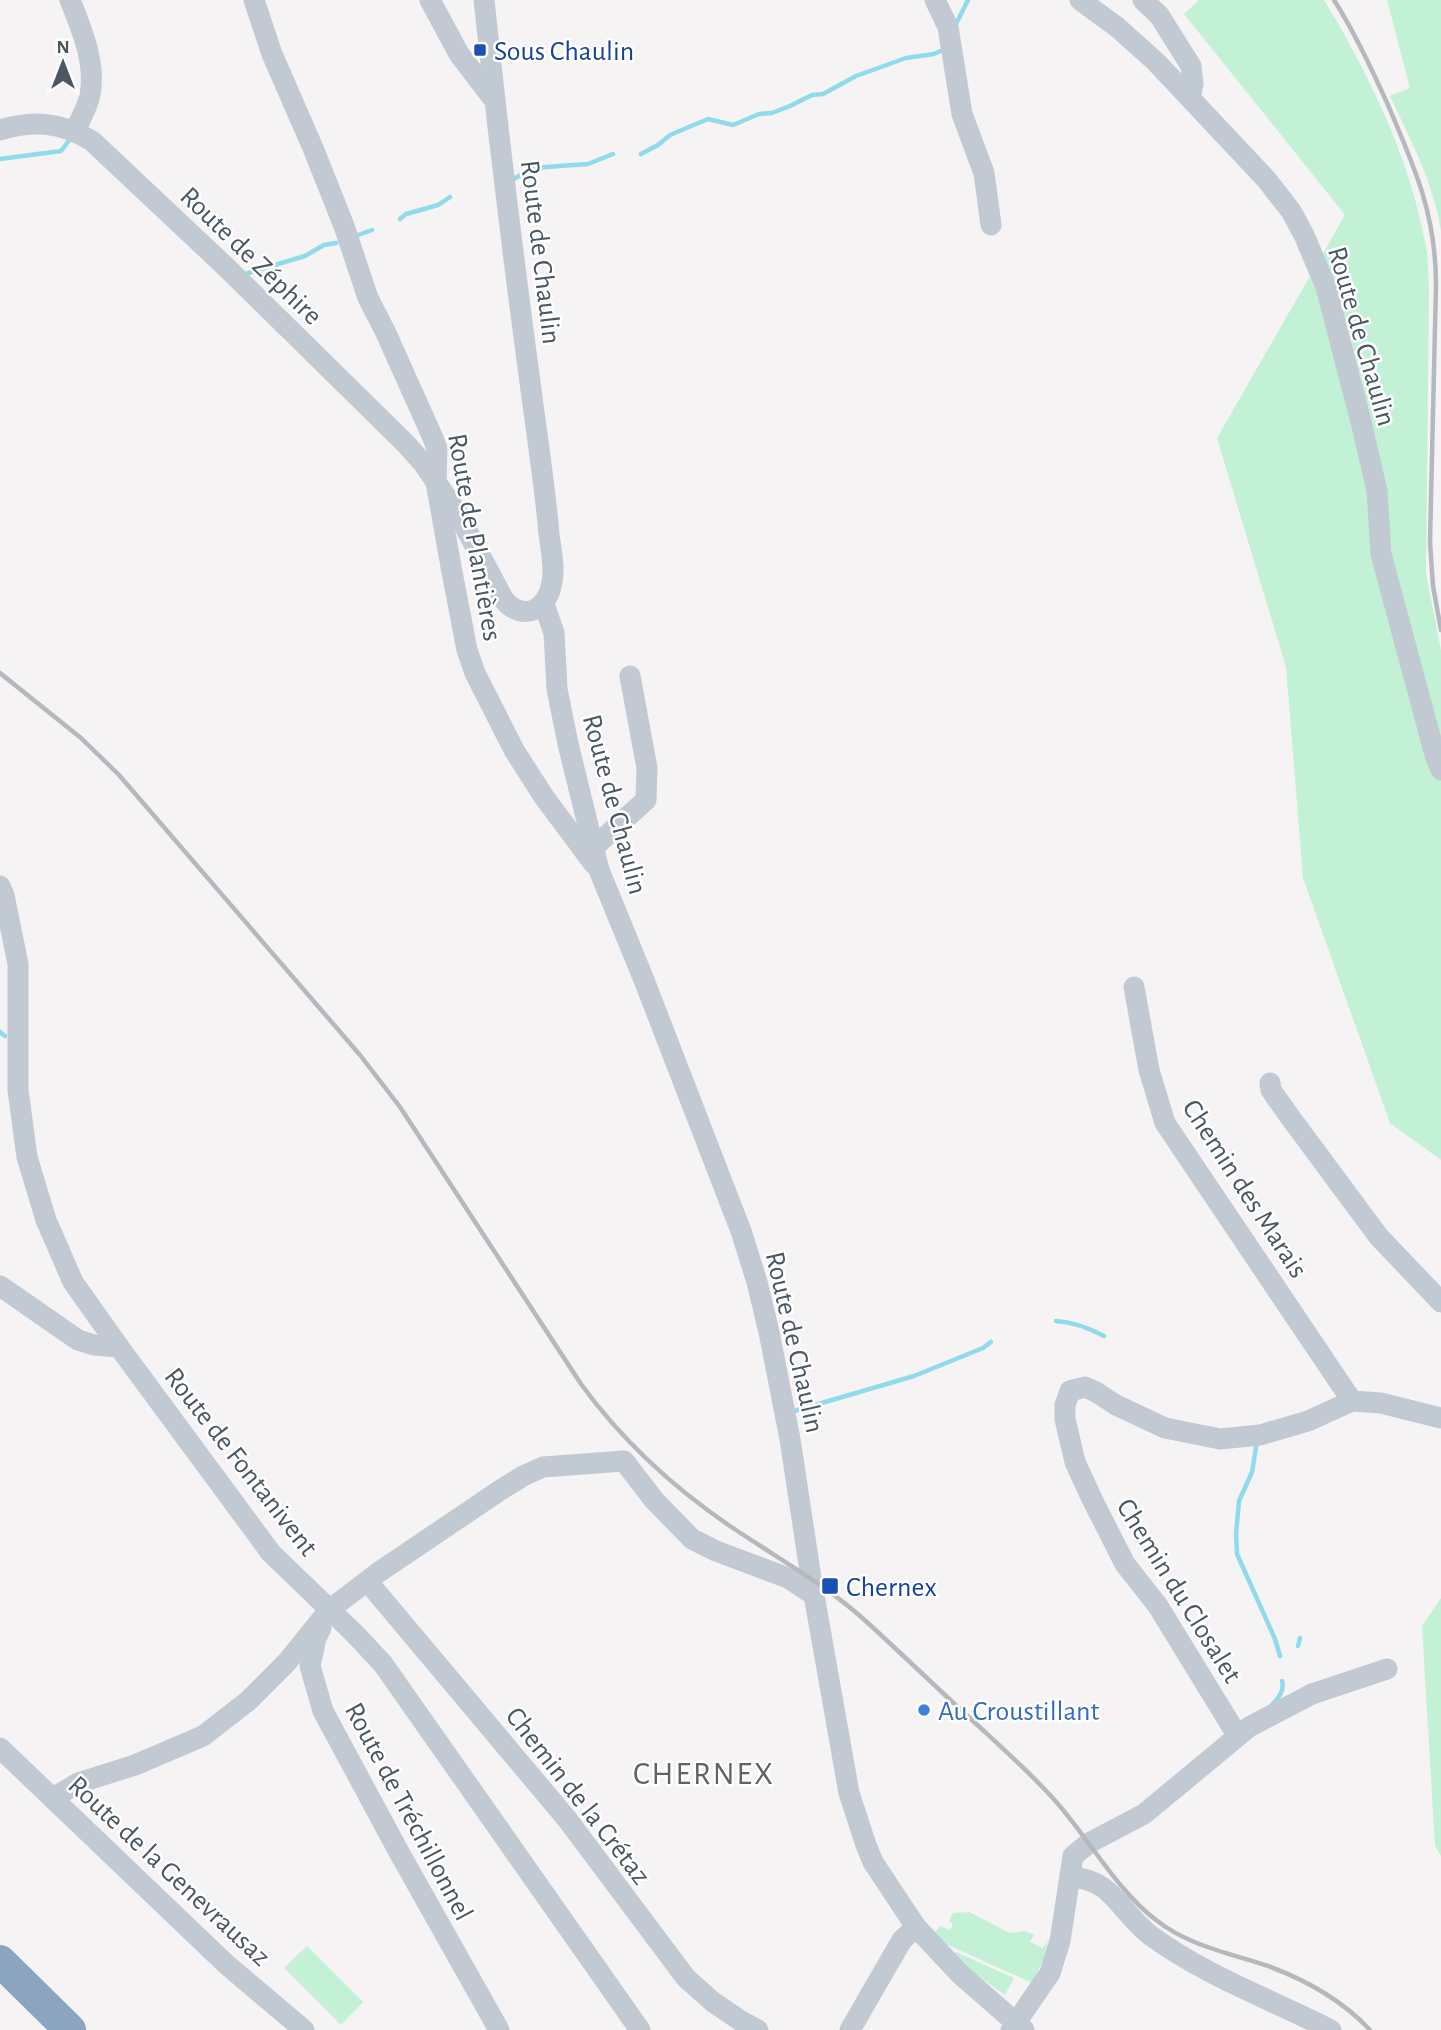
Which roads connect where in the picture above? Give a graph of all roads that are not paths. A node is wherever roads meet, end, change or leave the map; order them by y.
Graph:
1 (70, 0) edge
2 (254, 0) edge
3 (430, 0) edge
4 (484, 0) edge
5 (935, 0) edge
6 (1080, 0) edge
7 (1143, 0) edge
8 (1190, 98) junction
9 (495, 101) junction
10 (0, 130) edge
11 (75, 131) junction
12 (991, 225) dead end
13 (436, 482) junction
14 (544, 604) junction
15 (630, 676) dead end
16 (1441, 770) edge
17 (594, 847) junction
18 (599, 870) junction
19 (0, 886) edge
20 (1134, 987) dead end
21 (1270, 1083) dead end
22 (0, 1286) edge
23 (1441, 1302) edge
24 (119, 1347) junction
25 (1352, 1401) junction
26 (1441, 1418) edge
27 (368, 1582) junction
28 (815, 1598) junction
29 (329, 1610) junction
30 (1387, 1669) dead end
31 (1237, 1735) junction
32 (0, 1748) edge
33 (53, 1798) junction
34 (1070, 1877) junction
35 (916, 1927) junction
36 (0, 1961) edge
37 (1017, 2028) edge
38 (69, 2030) edge
39 (304, 2030) edge
40 (499, 2030) edge
41 (640, 2030) edge
42 (758, 2030) edge
43 (850, 2030) edge
44 (1331, 2030) edge

1 - 11 street
2 - 13 street, Route de Plantières
3 - 9 street
4 - 9 street, Route de Chaulin
5 - 12 street
6 - 8 street, Route de Chaulin
7 - 8 street
8 - 16 street, Route de Chaulin
9 - 14 street, Route de Chaulin
10 - 11 street, Route de Zéphire
11 - 13 street, Route de Zéphire
13 - 14 street, Route de Zéphire
13 - 18 street, Route de Plantières
14 - 17 street, Route de Chaulin
15 - 17 street
17 - 18 street, Route de Chaulin
18 - 28 street, Route de Chaulin
19 - 24 street, Route de Fontanivent
20 - 25 street, Chemin des Marais
21 - 23 street
22 - 24 street
24 - 29 street, Route de Fontanivent
25 - 26 street
25 - 31 street, Chemin du Closalet
27 - 28 street
27 - 29 street
27 - 42 street, Chemin de la Crétaz
28 - 35 street, Route de Chaulin
29 - 33 street
29 - 40 street, Route de Tréchillonnel
29 - 41 street, Route de Fontanivent
30 - 31 street
31 - 34 street
32 - 33 street, Route de la Genevrausaz
33 - 39 street, Route de la Genevrausaz
34 - 37 street
34 - 44 street
35 - 37 street, Route de Chaulin
35 - 43 street
36 - 38 highway

